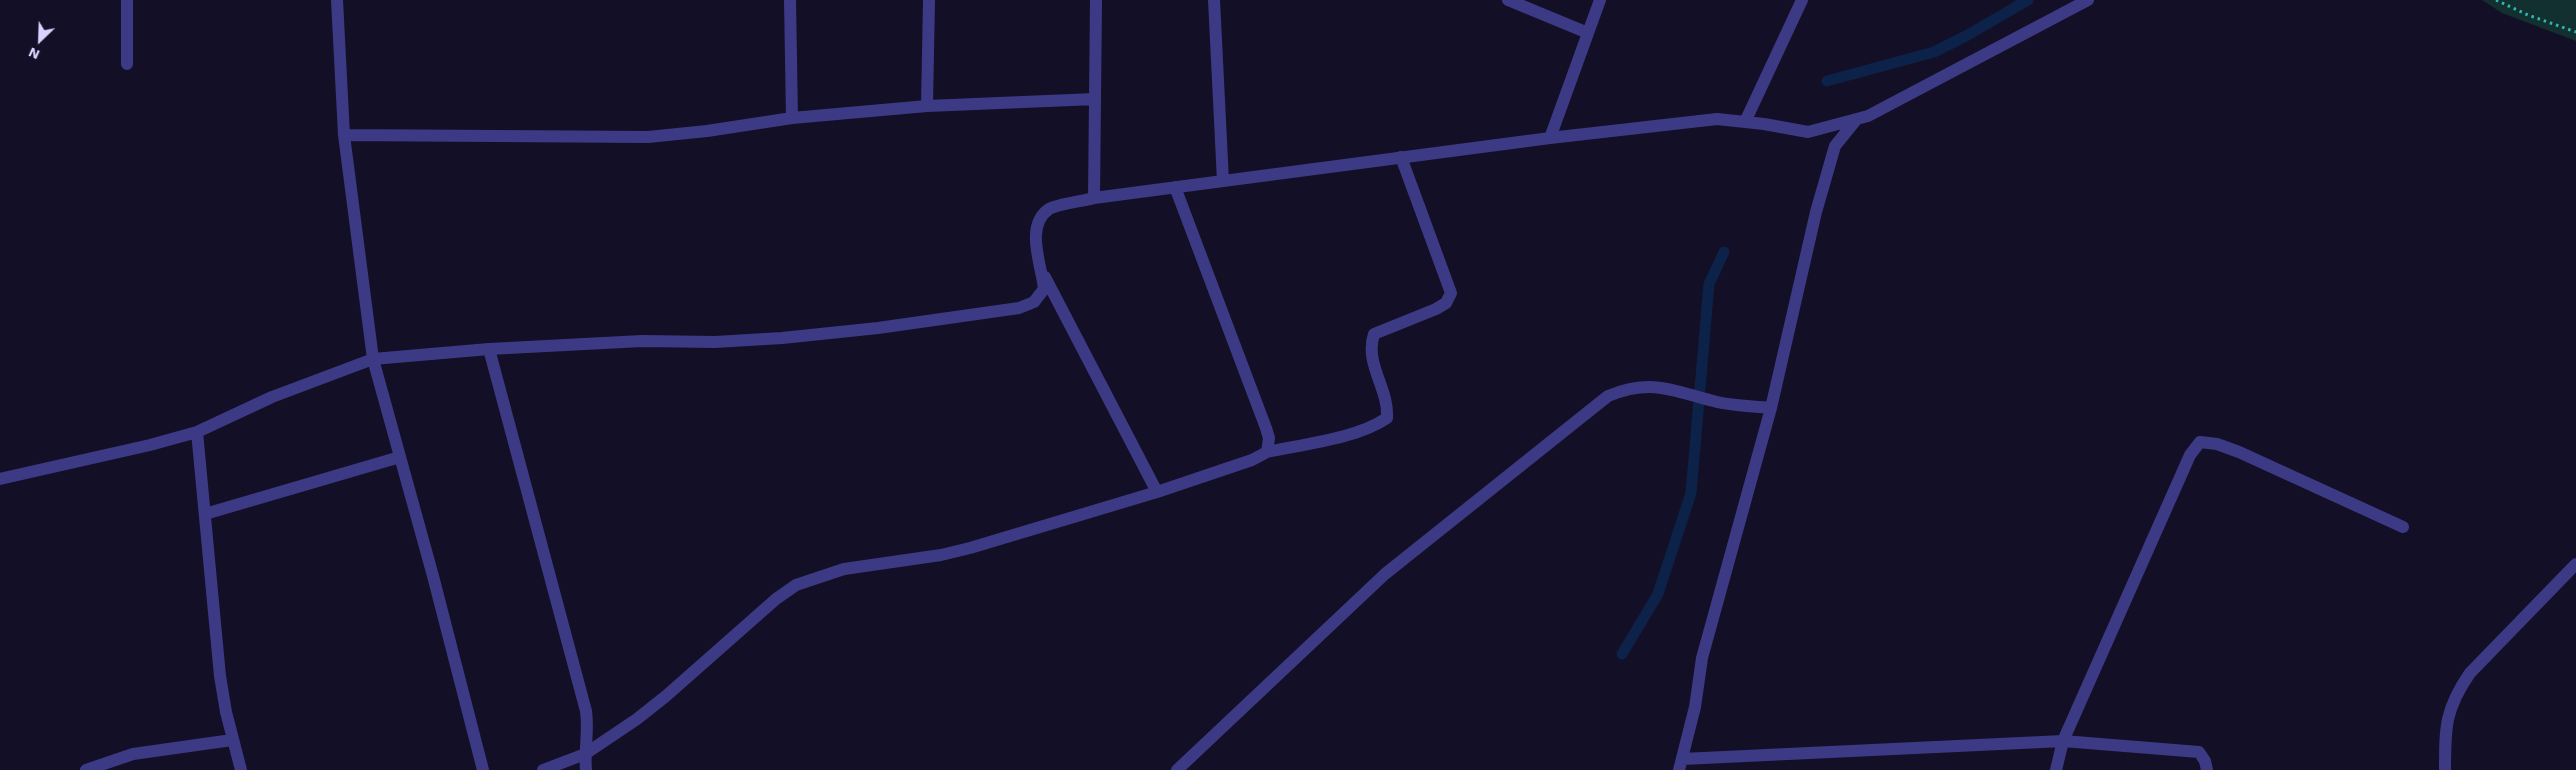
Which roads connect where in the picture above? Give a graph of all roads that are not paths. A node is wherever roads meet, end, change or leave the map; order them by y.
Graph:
1 (127, 0) edge
2 (337, 0) edge
3 (790, 0) edge
4 (929, 0) edge
5 (1096, 0) edge
6 (1214, 0) edge
7 (1508, 0) edge
8 (1600, 0) edge
9 (1802, 0) edge
10 (2088, 0) edge
11 (1588, 33) junction
12 (127, 64) dead end
13 (1095, 99) junction
14 (927, 106) junction
15 (792, 118) junction
16 (1856, 120) junction
17 (1745, 122) junction
18 (344, 135) junction
19 (1550, 138) junction
20 (1401, 157) junction
21 (1223, 180) junction
22 (1175, 187) junction
23 (1094, 198) junction
24 (1042, 270) junction
25 (490, 349) junction
26 (373, 359) junction
27 (1771, 408) junction
28 (198, 432) junction
29 (1267, 452) junction
30 (400, 457) junction
31 (0, 479) edge
32 (1156, 492) junction
33 (205, 514) junction
34 (2403, 527) dead end
35 (2576, 564) edge
36 (232, 740) junction
37 (2063, 741) junction
38 (585, 754) junction
39 (1681, 764) edge
40 (86, 770) edge
41 (241, 770) edge
42 (483, 770) edge
43 (543, 770) edge
44 (586, 770) edge
45 (1177, 770) edge
46 (2056, 770) edge
47 (2207, 770) edge
48 (2445, 770) edge

1 - 12 street
2 - 18 street
3 - 15 street
4 - 14 street
5 - 13 street
6 - 21 street
7 - 11 street
8 - 11 street
9 - 17 street
10 - 16 street
11 - 19 street
13 - 14 street
13 - 23 street
14 - 15 street
15 - 18 street
16 - 17 street
16 - 27 street
17 - 19 street
18 - 26 street
19 - 20 street
20 - 21 street
20 - 29 street
21 - 22 street
22 - 23 street
22 - 29 street
23 - 24 street
24 - 25 street
24 - 32 street
25 - 26 street
25 - 38 street
26 - 28 street
26 - 30 street
27 - 39 street
27 - 45 street
28 - 31 street
28 - 33 street
29 - 32 street
30 - 33 street
30 - 42 street
32 - 38 street
33 - 36 street
34 - 37 street
35 - 48 street
36 - 40 street
36 - 41 street
37 - 39 street
37 - 46 street
37 - 47 street
38 - 43 street
38 - 44 street

